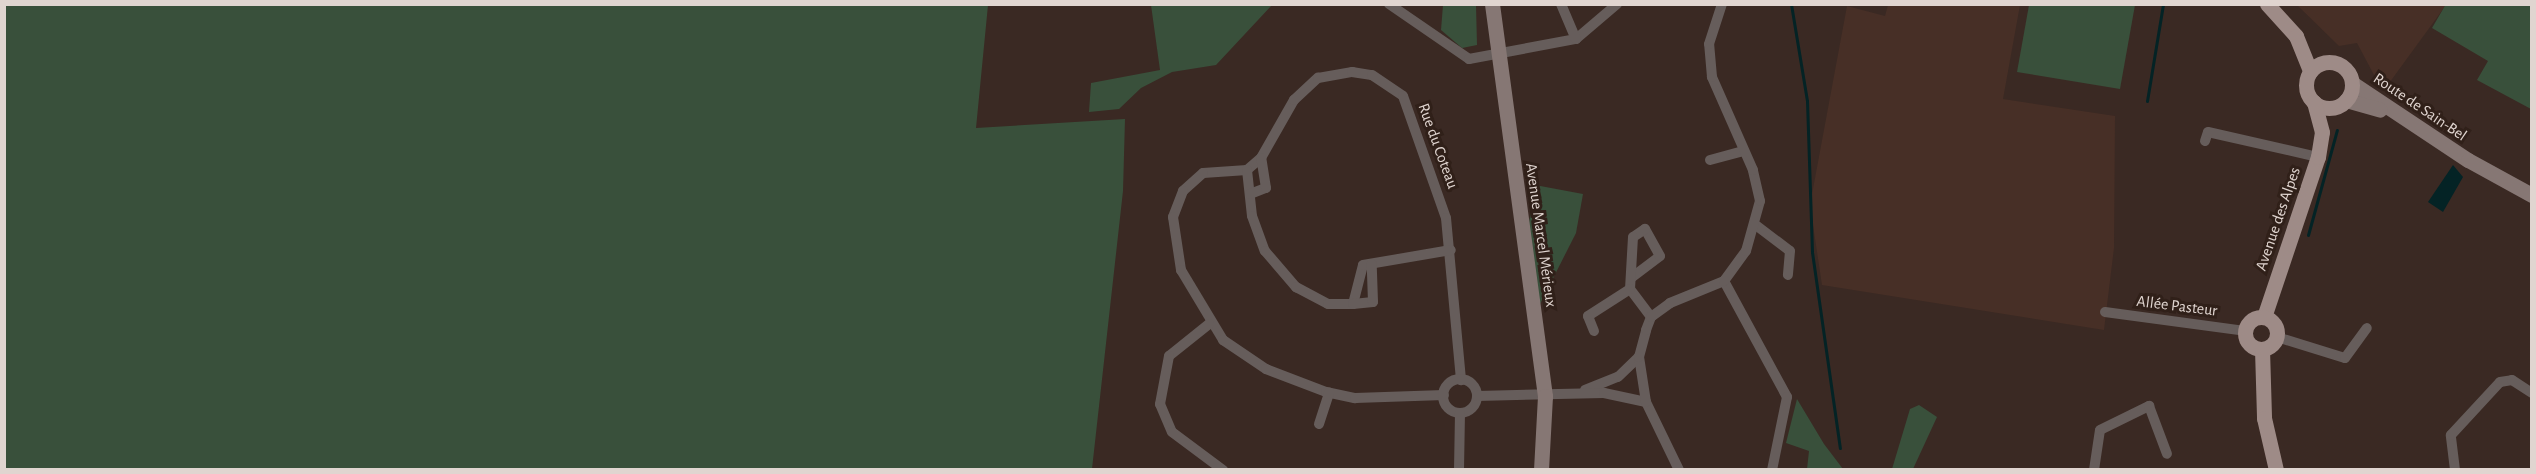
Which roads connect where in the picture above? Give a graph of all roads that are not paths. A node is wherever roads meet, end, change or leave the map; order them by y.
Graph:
1 (1389, 4) edge
2 (1483, 4) edge
3 (1492, 4) edge
4 (1561, 4) edge
5 (1617, 4) edge
6 (1722, 4) edge
7 (2267, 4) edge
8 (2280, 4) edge
9 (1576, 39) junction
10 (1494, 55) junction
11 (2327, 62) junction
12 (2310, 71) junction
13 (2352, 83) junction
14 (2314, 102) junction
15 (2340, 103) junction
16 (2322, 132) junction
17 (2205, 141) dead end
18 (1744, 151) junction
19 (2318, 157) junction
20 (1261, 158) junction
21 (1710, 160) dead end
22 (2468, 160) junction
23 (1247, 170) junction
24 (1250, 194) junction
25 (2532, 195) edge
26 (1757, 226) junction
27 (1450, 250) junction
28 (1372, 264) junction
29 (1788, 275) dead end
30 (1724, 281) junction
31 (1353, 304) junction
32 (2105, 312) dead end
33 (1651, 317) junction
34 (2264, 317) junction
35 (1209, 324) junction
36 (2367, 328) dead end
37 (1594, 331) dead end
38 (2246, 331) junction
39 (2277, 337) junction
40 (2262, 349) junction
41 (1639, 357) junction
42 (1461, 380) junction
43 (1329, 393) junction
44 (2532, 393) edge
45 (1574, 394) junction
46 (1444, 395) junction
47 (1540, 395) junction
48 (1477, 396) junction
49 (1646, 402) junction
50 (1460, 413) junction
51 (1319, 423) dead end
52 (2167, 454) dead end
53 (1223, 470) edge
54 (1459, 470) edge
55 (1533, 470) edge
56 (1541, 470) edge
57 (1679, 470) edge
58 (1772, 470) edge
59 (2094, 470) edge
60 (2276, 470) edge
61 (2454, 470) edge

1 - 10 street
2 - 10 main road, Avenue Marcel Mérieux
3 - 10 main road, Avenue Marcel Mérieux
4 - 9 street
5 - 9 street
6 - 18 street
7 - 12 main road
8 - 11 main road
9 - 10 street
10 - 47 main road, Avenue Marcel Mérieux
11 - 12 main road
11 - 13 main road
12 - 14 main road
13 - 15 main road
13 - 22 main road, Route de Sain-Bel
14 - 15 main road
14 - 16 main road, Avenue des Alpes
15 - 16 main road, Avenue des Alpes
15 - 22 main road, Route de Sain-Bel
16 - 19 main road, Avenue des Alpes
17 - 19 street
18 - 21 street
18 - 26 street
19 - 34 main road, Avenue des Alpes
20 - 23 street, Rue du Coteau
20 - 24 street
20 - 27 street, Rue du Coteau
22 - 25 main road, Route de Sain-Bel
23 - 24 street
23 - 35 street
24 - 31 street
26 - 29 street
26 - 30 street
27 - 28 street
27 - 42 street, Rue du Coteau
28 - 31 street
28 - 31 street
30 - 33 street
30 - 58 street
32 - 38 street, Allée Pasteur
33 - 37 street
33 - 41 street
34 - 38 main road
34 - 39 main road
35 - 43 street
35 - 53 street
36 - 39 street
38 - 40 main road
39 - 40 main road
40 - 60 main road
41 - 45 street
41 - 49 street
42 - 46 street
42 - 48 street
43 - 46 street
43 - 51 street
44 - 61 street
45 - 47 street
45 - 49 street
46 - 50 street
47 - 48 street
47 - 55 main road, Avenue Marcel Mérieux
47 - 56 main road, Avenue Marcel Mérieux
48 - 50 street
49 - 57 street
50 - 54 street
52 - 59 street

